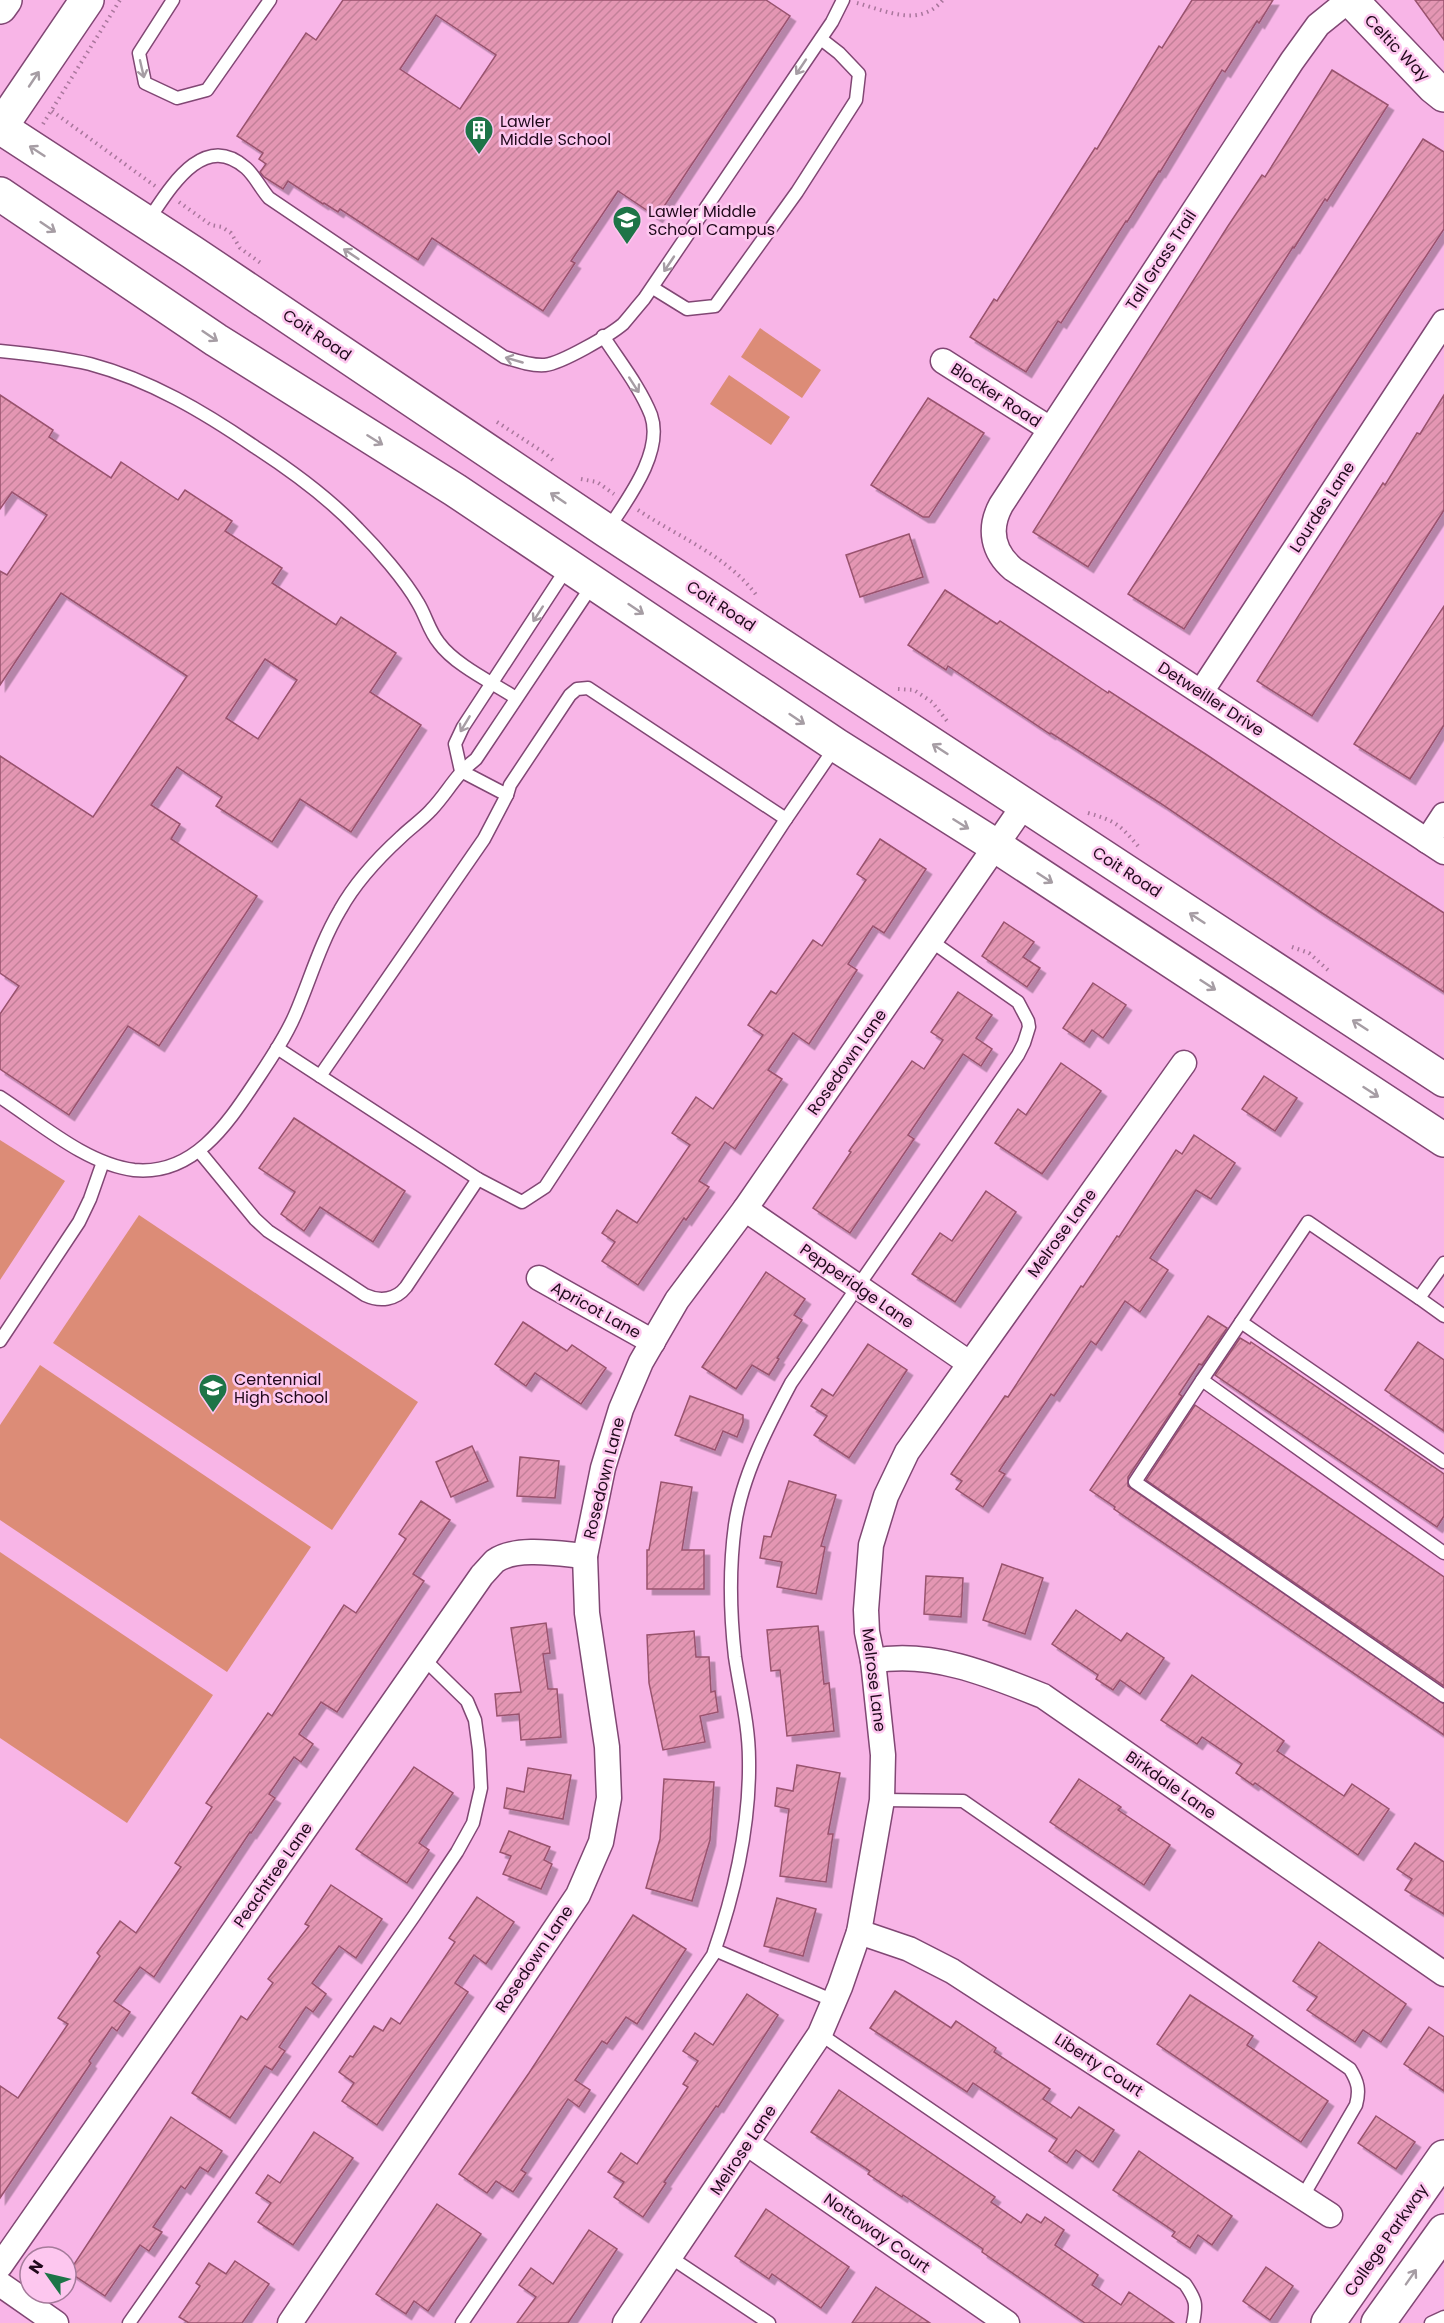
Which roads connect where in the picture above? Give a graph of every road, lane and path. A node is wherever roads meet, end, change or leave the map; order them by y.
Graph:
1 (5, 0) edge
2 (87, 0) edge
3 (120, 0) edge
4 (173, 0) edge
5 (270, 0) edge
6 (943, 0) edge
7 (1350, 0) edge
8 (849, 1) edge
9 (0, 7) edge
10 (820, 39) junction
11 (1444, 95) edge
12 (52, 111) junction
13 (48, 116) dead end
14 (0, 127) edge
15 (167, 194) junction
16 (0, 195) edge
17 (147, 222) junction
18 (268, 269) dead end
19 (653, 288) junction
20 (1444, 322) edge
21 (603, 336) junction
22 (0, 351) edge
23 (943, 361) dead end
24 (492, 419) dead end
25 (1050, 429) junction
26 (563, 467) dead end
27 (577, 477) dead end
28 (608, 489) dead end
29 (607, 531) junction
30 (993, 534) joint
31 (582, 573) junction
32 (492, 682) junction
33 (1201, 692) junction
34 (516, 698) junction
35 (836, 745) junction
36 (461, 771) junction
37 (507, 795) junction
38 (1024, 805) junction
39 (1444, 815) edge
40 (786, 819) junction
41 (996, 846) junction
42 (1436, 846) edge
43 (931, 941) junction
44 (277, 1048) junction
45 (1184, 1063) dead end
46 (320, 1076) junction
47 (1444, 1080) edge
48 (0, 1096) edge
49 (1444, 1140) edge
50 (199, 1151) junction
51 (103, 1162) junction
52 (478, 1179) junction
53 (745, 1209) junction
54 (1444, 1263) edge
55 (538, 1278) dead end
56 (856, 1286) junction
57 (1419, 1298) junction
58 (1444, 1316) edge
59 (1241, 1322) junction
60 (0, 1341) edge
61 (653, 1342) junction
62 (969, 1364) junction
63 (1202, 1380) junction
64 (1444, 1462) edge
65 (1444, 1552) edge
66 (585, 1556) junction
67 (424, 1659) junction
68 (873, 1661) junction
69 (1444, 1696) edge
70 (882, 1800) junction
71 (859, 1932) junction
72 (715, 1950) junction
73 (1444, 1974) edge
74 (834, 2001) junction
75 (820, 2034) junction
76 (748, 2144) junction
77 (1444, 2157) edge
78 (1303, 2196) junction
79 (1330, 2215) dead end
80 (1444, 2231) edge
81 (670, 2257) junction
82 (0, 2266) edge
83 (0, 2284) edge
84 (1444, 2317) edge
85 (56, 2323) edge
86 (129, 2323) edge
87 (290, 2323) edge
88 (462, 2323) edge
89 (625, 2323) edge
90 (769, 2323) edge
91 (1007, 2323) edge
92 (1193, 2323) edge
93 (1328, 2323) edge
94 (1378, 2323) edge
95 (1431, 2323) edge

1 - 9 main road
14 -> 2 main road
3 - 12 path
4 -> 5 lane
6 - 8 path
7 - 11 main road, Celtic Way
7 - 25 street, Tall Grass Trail
8 - 10 lane
10 -> 19 lane
10 - 19 lane
12 - 13 path
12 - 15 path
17 -> 14 main road, Coit Road
15 - 17 lane
15 - 18 path
21 -> 15 lane
16 -> 31 main road
29 -> 17 main road, Coit Road
19 - 21 lane
20 - 33 street, Lourdes Lane
21 -> 29 lane
22 - 32 lane
23 - 25 street, Blocker Road
24 - 26 path
25 - 30 street, Tall Grass Trail
27 - 28 path
29 - 31 main road
38 -> 29 main road, Coit Road
30 - 33 street, Detweiller Drive
31 -> 32 lane
31 - 34 lane
31 -> 35 main road
32 - 34 lane
32 -> 36 lane
33 - 42 street, Detweiller Drive
34 - 36 lane
35 - 40 lane
35 -> 41 main road
36 - 37 lane
36 - 44 lane
37 - 40 lane
37 - 46 lane
38 - 41 street, Rosedown Lane
47 -> 38 main road, Coit Road
39 - 42 street
40 - 52 lane
41 - 43 street, Rosedown Lane
41 -> 49 main road
43 - 53 street, Rosedown Lane
43 - 56 lane
44 - 46 lane
44 - 50 lane
45 - 62 street, Melrose Lane
46 - 52 lane
48 - 51 lane
50 - 51 lane
50 - 52 lane
51 - 60 lane
53 - 56 street, Pepperidge Lane
53 - 61 street, Rosedown Lane
54 - 57 lane
55 - 61 street, Apricot Lane
56 - 62 street, Pepperidge Lane
56 - 72 lane
57 - 58 lane
57 - 59 lane
59 - 63 lane
59 - 64 lane
61 - 66 street, Rosedown Lane
62 - 68 street, Melrose Lane
63 - 65 lane
63 - 69 lane
66 - 67 street, Peachtree Lane
66 - 87 street, Rosedown Lane
67 - 82 street, Peachtree Lane
67 - 86 lane
68 - 70 street, Melrose Lane
68 - 73 street, Birkdale Lane
70 - 71 street, Melrose Lane
70 - 78 lane
71 - 74 street, Melrose Lane
71 - 78 street, Liberty Court
72 - 74 lane
72 - 88 lane
74 - 75 street, Melrose Lane
75 - 76 street, Melrose Lane
75 - 92 lane
76 - 81 street, Melrose Lane
76 - 91 street, Nottoway Court
77 - 93 main road, College Parkway
78 - 79 street, Liberty Court
94 -> 80 main road
81 - 89 street, Melrose Lane
81 - 90 lane
83 - 85 street
84 - 95 lane

